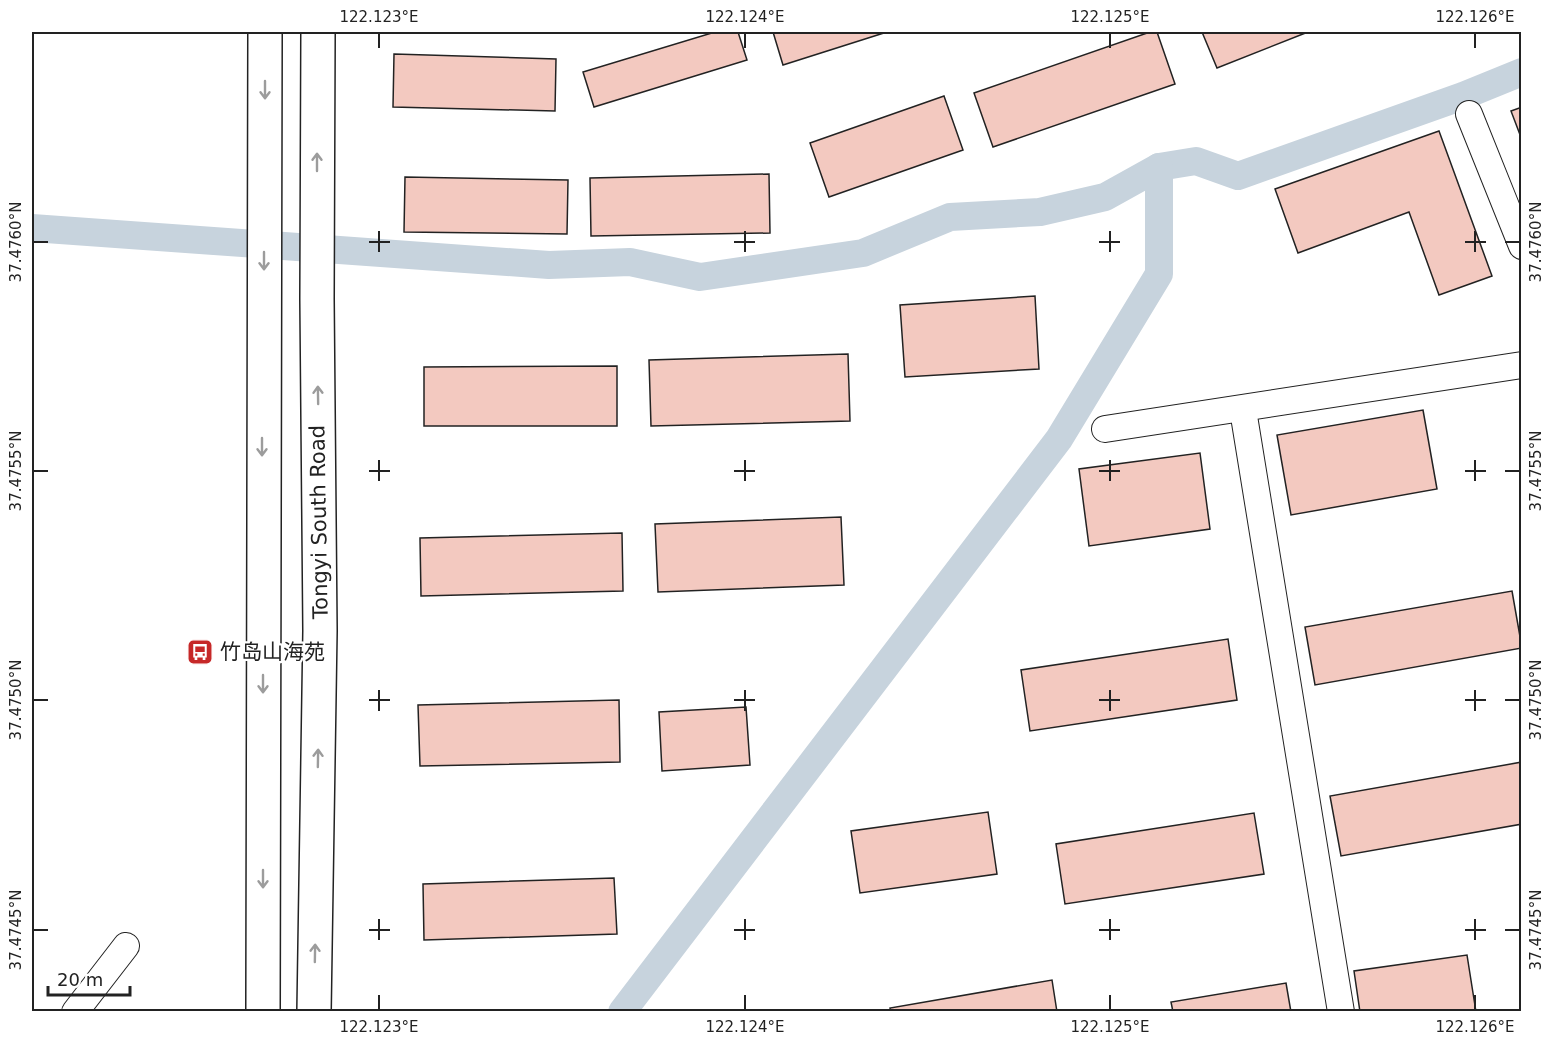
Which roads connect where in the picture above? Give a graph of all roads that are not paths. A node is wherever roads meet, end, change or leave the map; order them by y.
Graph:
1 (265, 32) edge
2 (318, 32) edge
3 (1469, 114) dead end
4 (1521, 246) edge
5 (1521, 365) edge
6 (1243, 410) junction
7 (1105, 429) dead end
8 (126, 946) dead end
9 (75, 1011) edge
10 (263, 1011) edge
11 (314, 1011) edge
12 (1341, 1011) edge

1 -> 10 main road
11 -> 2 main road, Tongyi South Road
3 - 4 street
5 - 6 street
6 - 7 street
6 - 12 street
8 - 9 street

